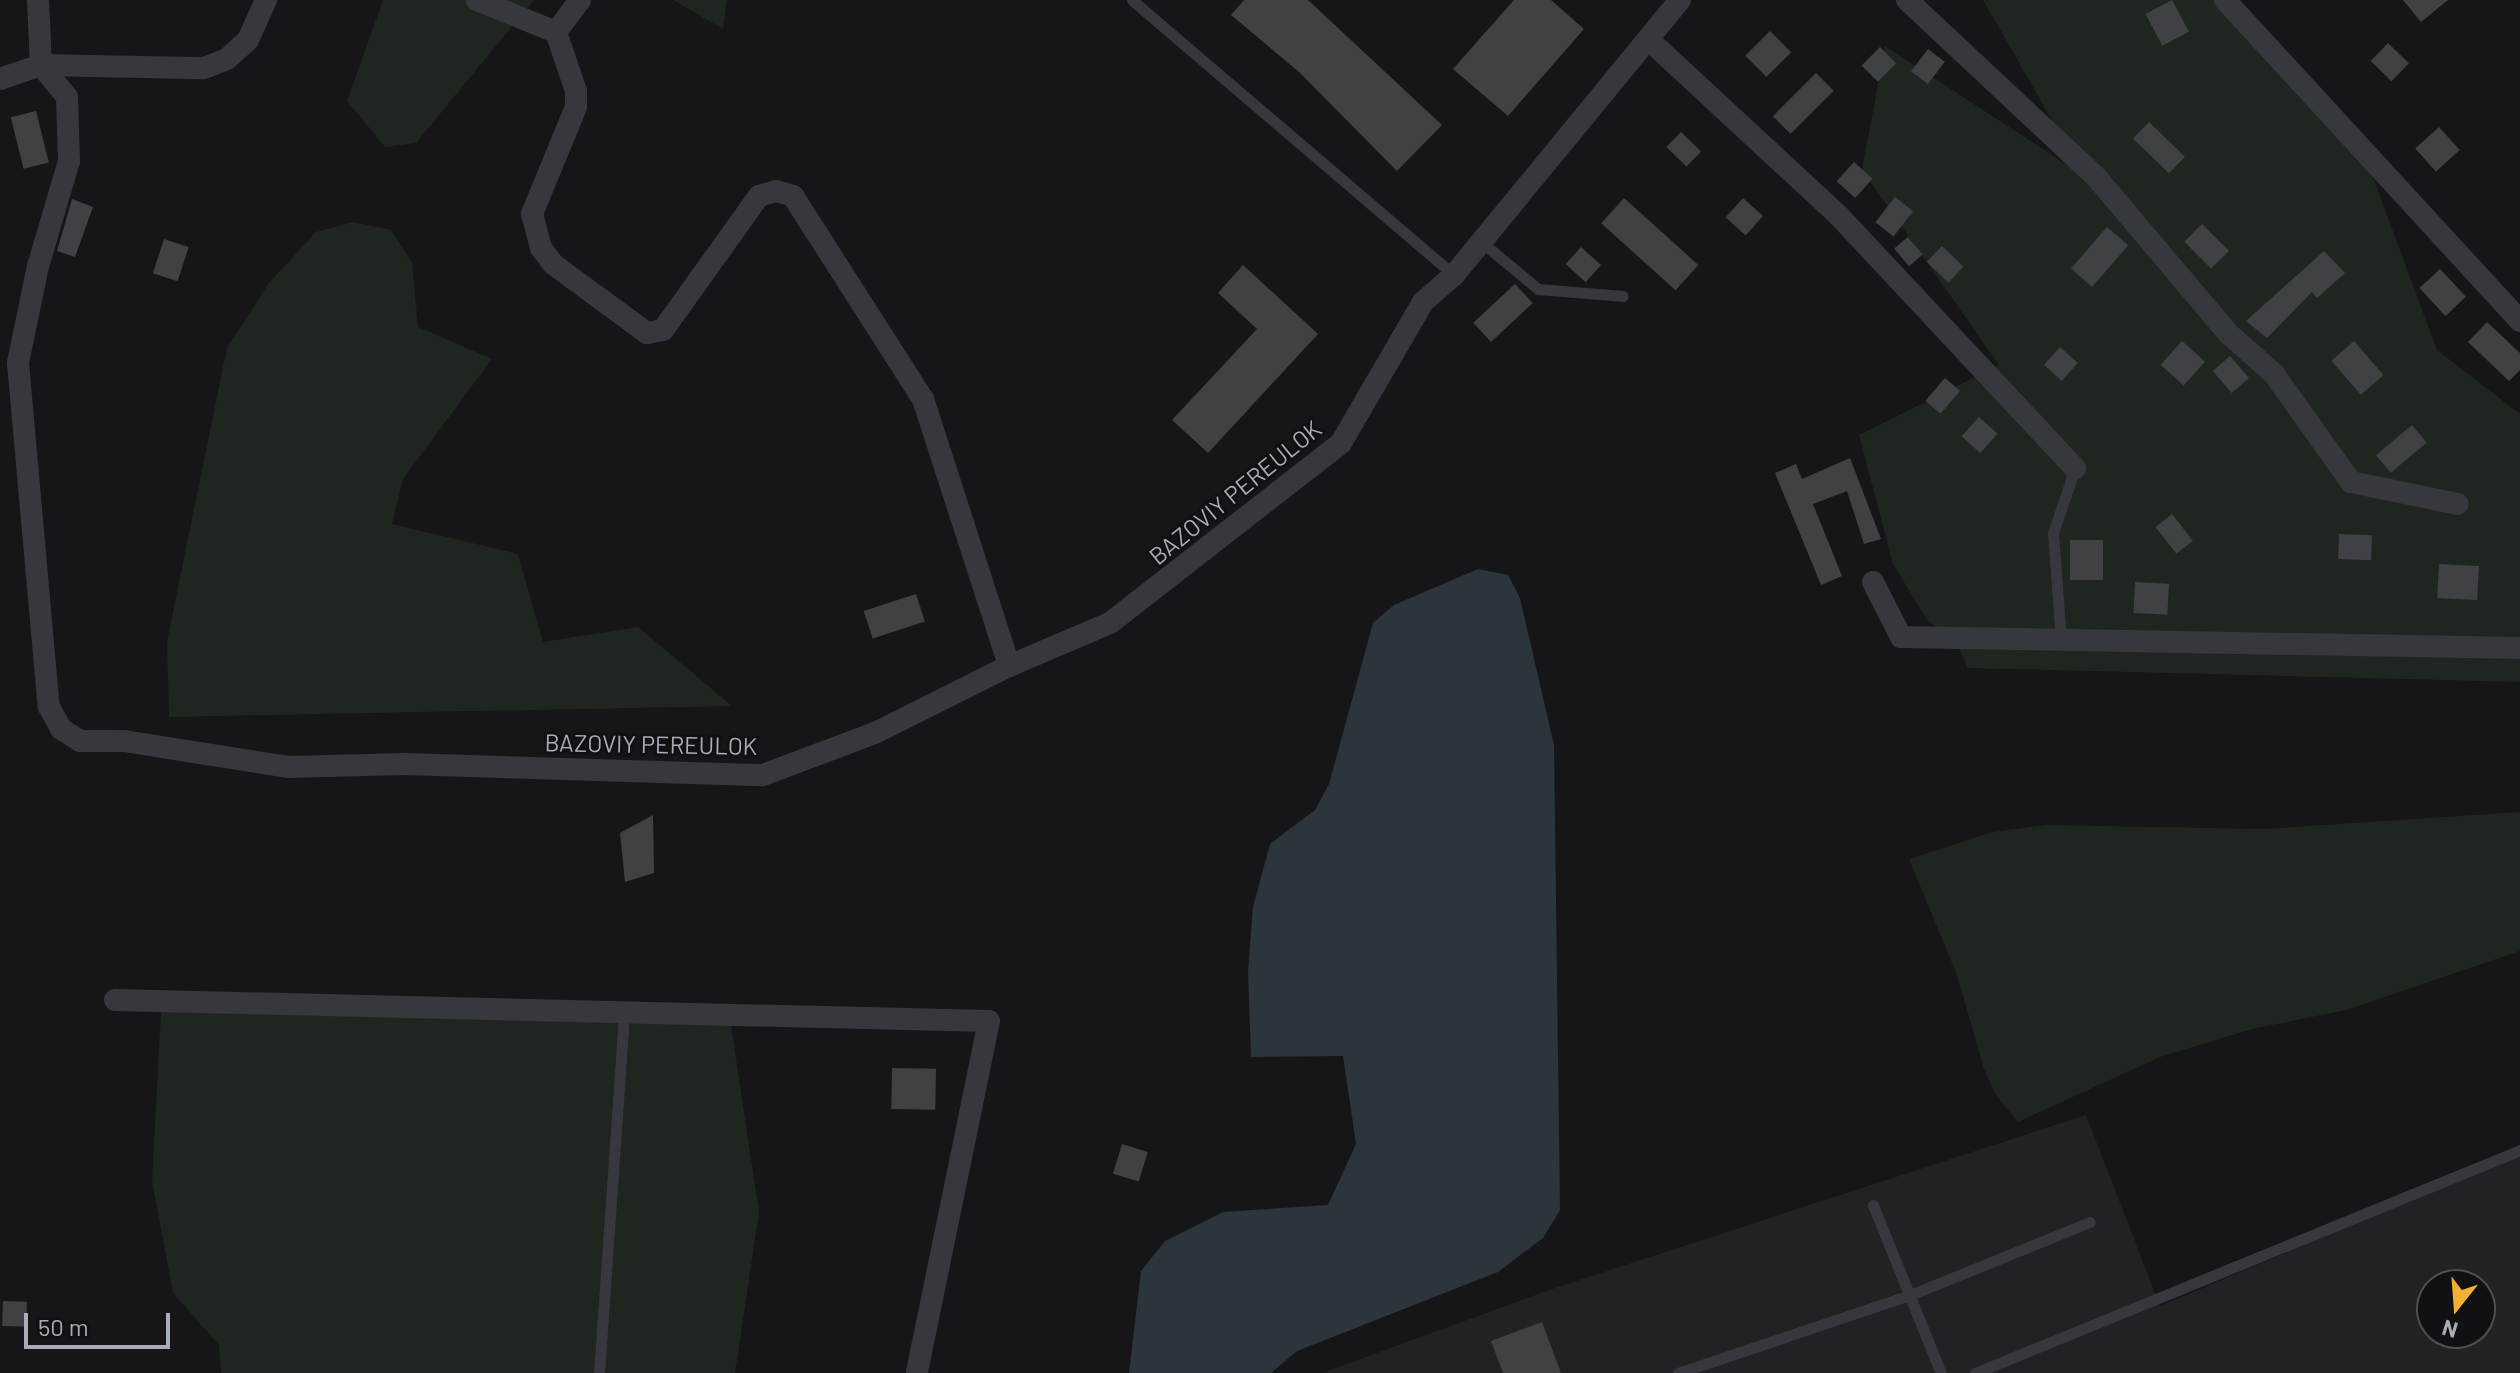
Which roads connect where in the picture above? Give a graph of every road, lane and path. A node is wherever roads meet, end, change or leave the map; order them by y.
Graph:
1 (38, 0) edge
2 (266, 0) edge
3 (477, 0) edge
4 (580, 0) edge
5 (1132, 0) edge
6 (1680, 0) edge
7 (1907, 0) edge
8 (2225, 0) edge
9 (556, 32) junction
10 (1648, 39) junction
11 (41, 65) junction
12 (0, 79) edge
13 (1478, 240) junction
14 (1454, 275) junction
15 (1623, 296) dead end
16 (2520, 321) edge
17 (2075, 468) joint
18 (2458, 504) dead end
19 (1873, 582) dead end
20 (2061, 641) junction
21 (2520, 648) edge
22 (1009, 666) junction
23 (115, 1000) dead end
24 (624, 1012) junction
25 (2520, 1150) edge
26 (1873, 1205) dead end
27 (2090, 1222) dead end
28 (1910, 1295) junction
29 (599, 1373) edge
30 (917, 1373) edge
31 (1678, 1373) edge
32 (1941, 1373) edge
33 (1975, 1373) edge

1 - 11 street
2 - 11 street
3 - 9 street
4 - 9 street
5 - 14 lane
6 - 10 street, BAZOVIY PEREULOK
7 - 18 street
8 - 16 street
9 - 22 street
10 - 13 street, BAZOVIY PEREULOK
10 - 17 street
11 - 12 street
11 - 22 street, BAZOVIY PEREULOK
13 - 14 street, BAZOVIY PEREULOK
13 - 15 lane
14 - 22 street, BAZOVIY PEREULOK
17 - 20 lane
19 - 20 street
20 - 21 street
23 - 24 street
24 - 29 lane
24 - 30 street
25 - 33 lane
26 - 28 lane
27 - 28 lane
28 - 31 lane
28 - 32 lane

